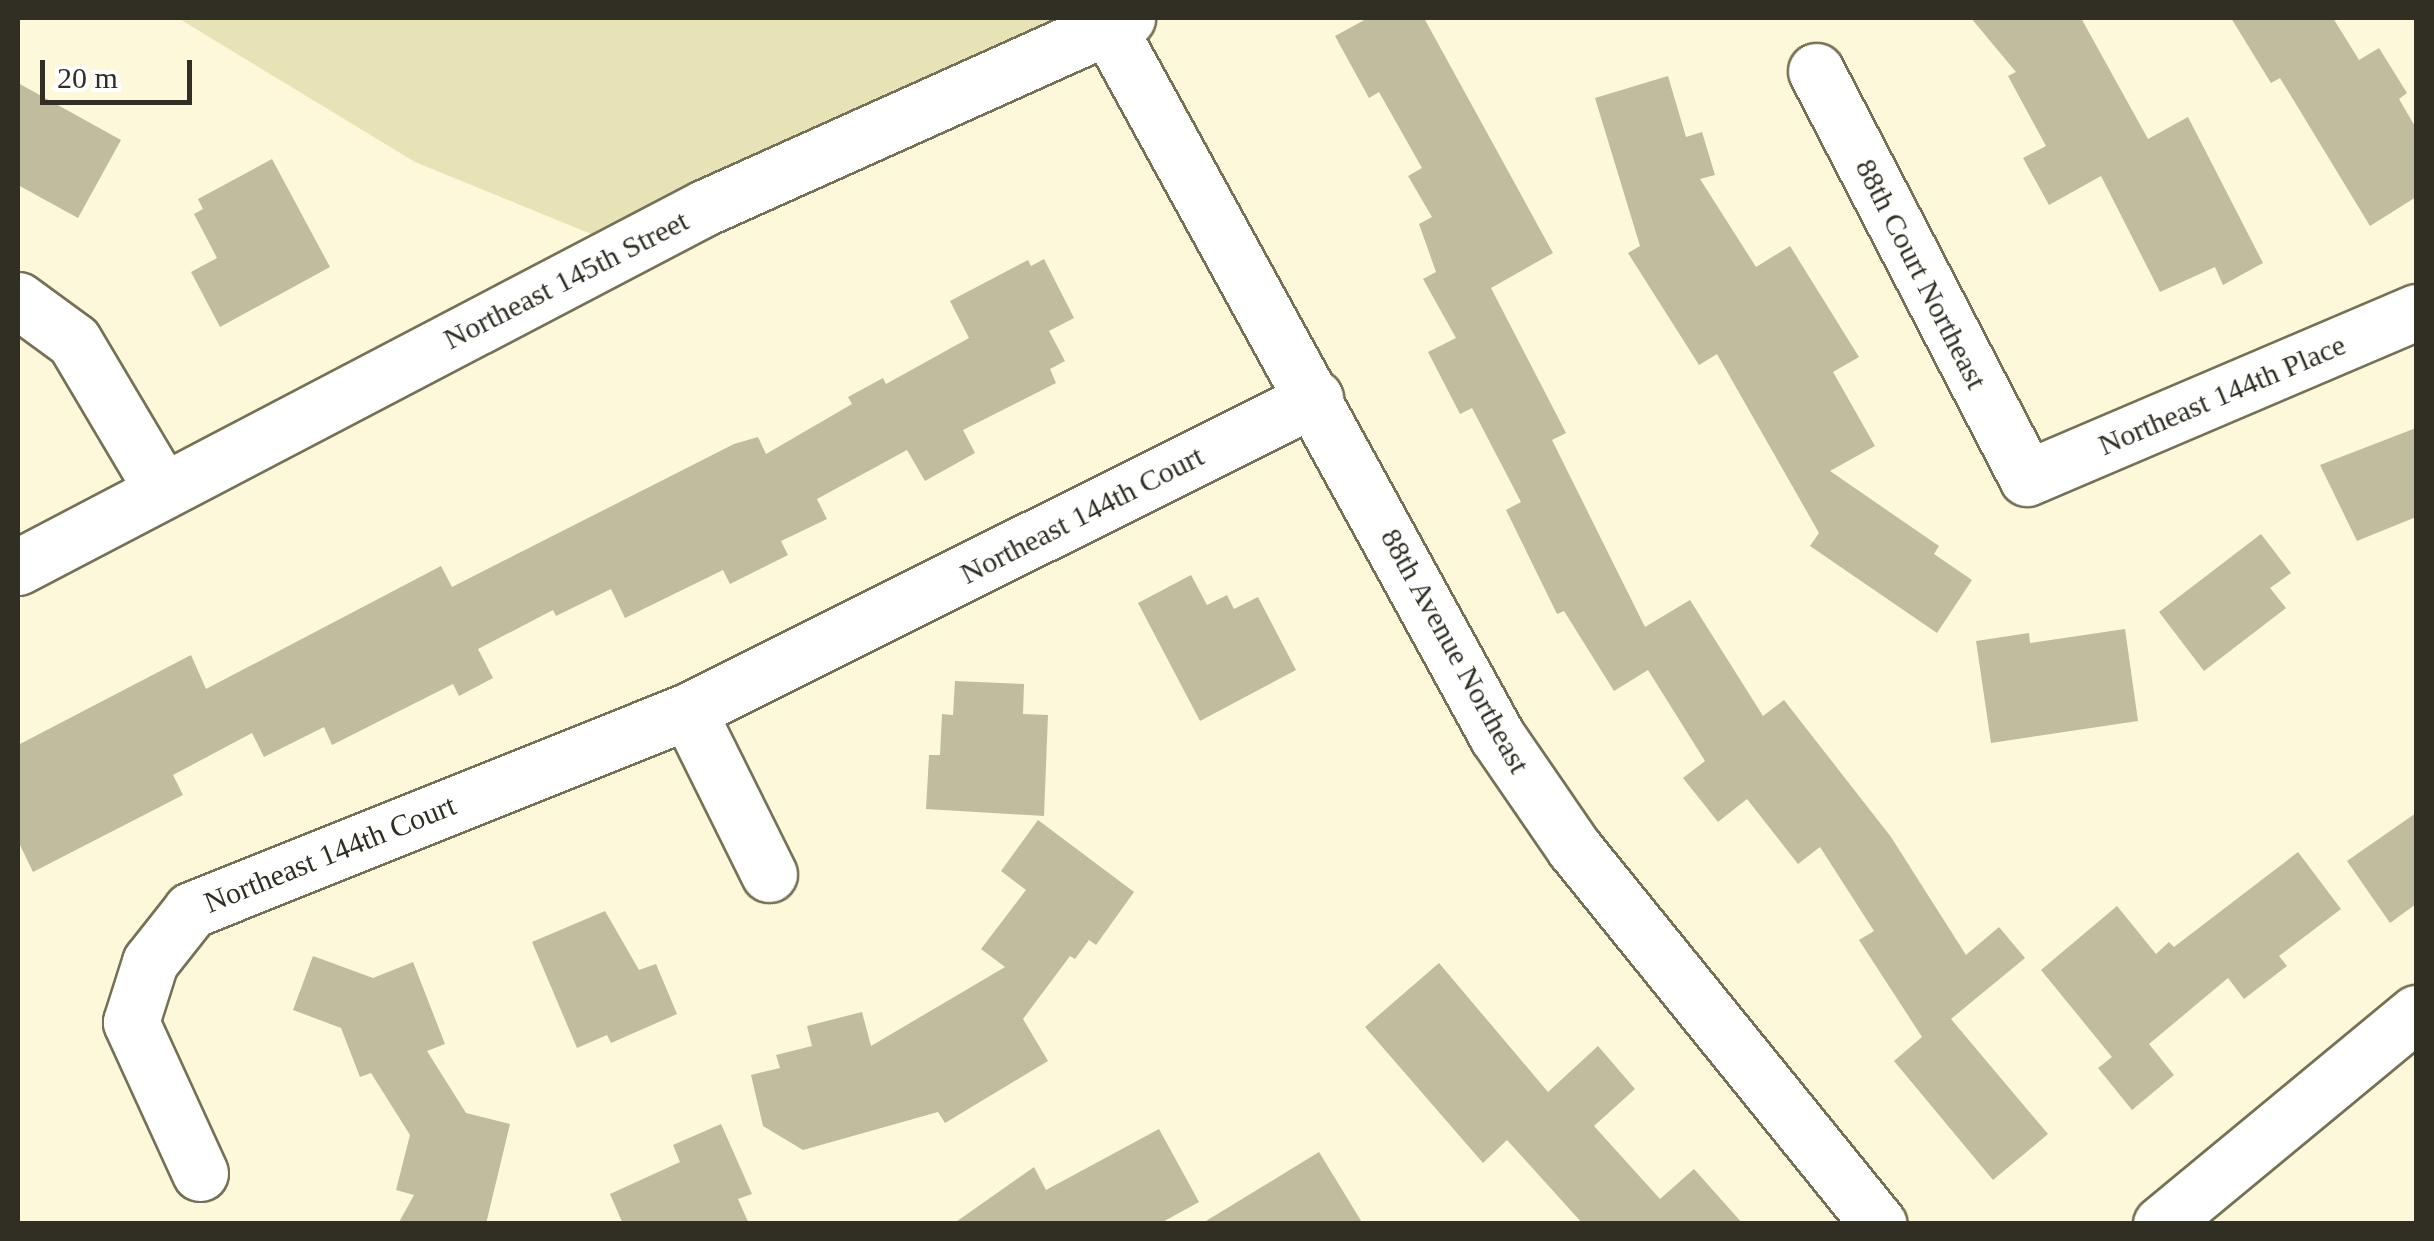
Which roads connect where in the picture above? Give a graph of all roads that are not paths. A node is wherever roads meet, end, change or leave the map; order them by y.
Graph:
1 (1118, 22) edge
2 (1816, 71) dead end
3 (18, 300) edge
4 (2416, 312) edge
5 (1315, 398) junction
6 (2027, 478) joint
7 (162, 489) junction
8 (18, 567) edge
9 (688, 712) junction
10 (769, 874) dead end
11 (2416, 1013) edge
12 (200, 1172) dead end
13 (1878, 1224) edge
14 (2161, 1224) edge

1 - 5 street, 88th Avenue Northeast
1 - 7 street, Northeast 145th Street
2 - 6 street, 88th Court Northeast
3 - 7 street
4 - 6 street, Northeast 144th Place
5 - 9 street, Northeast 144th Court
5 - 13 street, 88th Avenue Northeast
7 - 8 street, Northeast 145th Street
9 - 10 street
9 - 12 street, Northeast 144th Court
11 - 14 street

